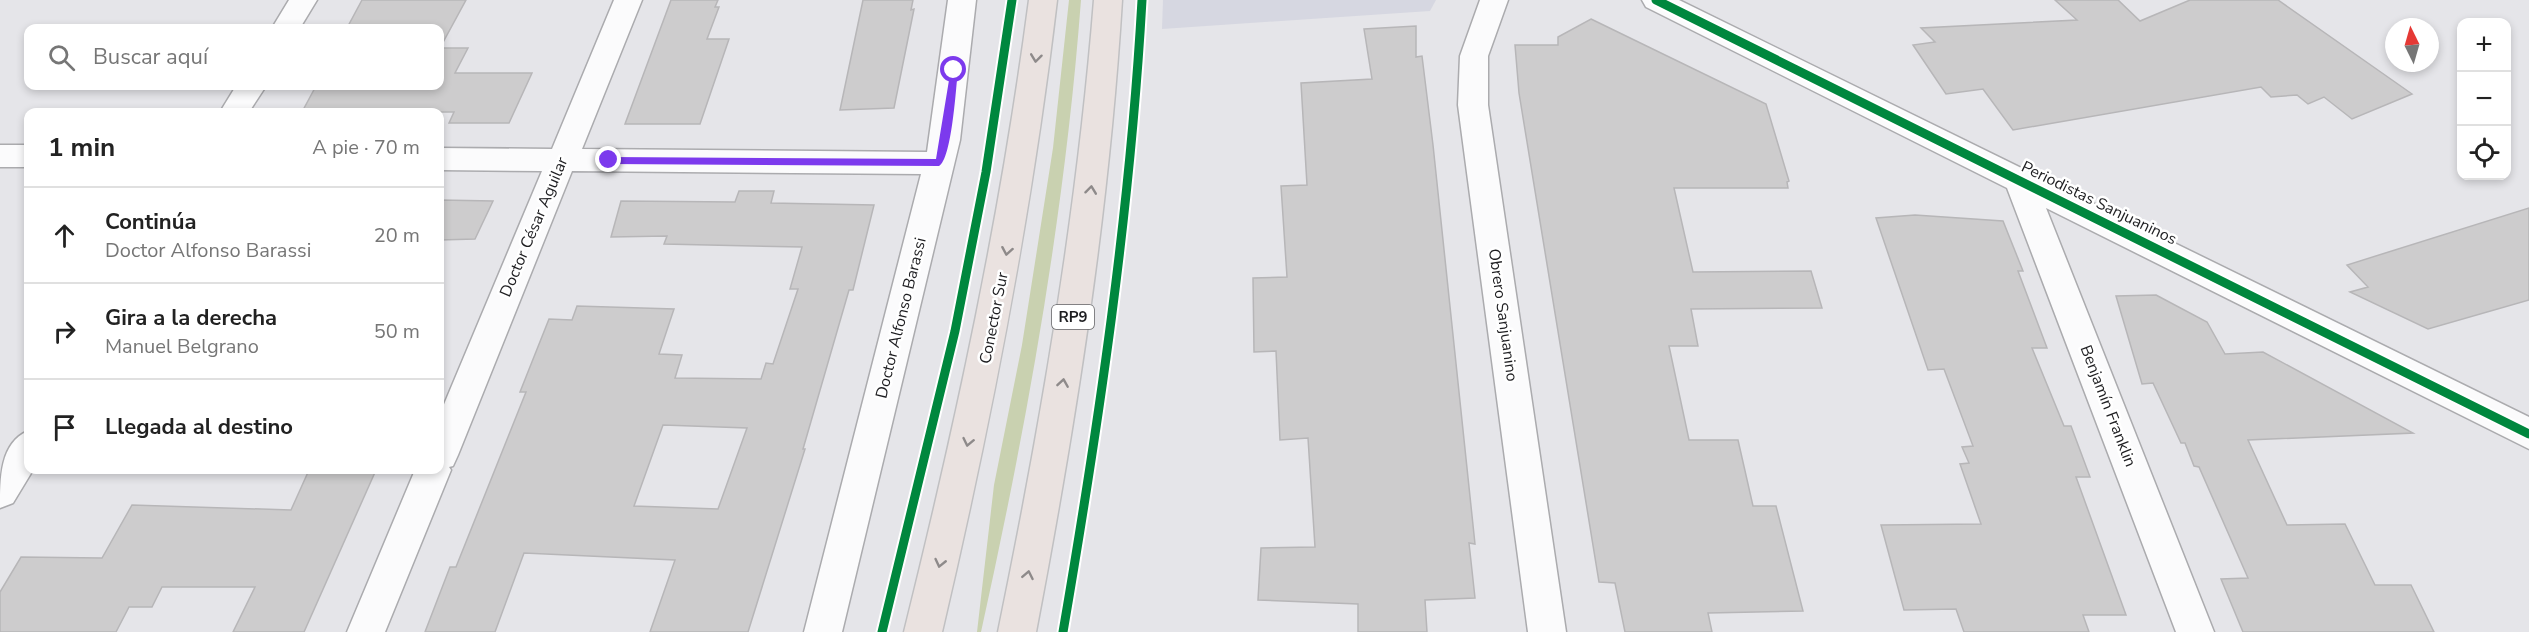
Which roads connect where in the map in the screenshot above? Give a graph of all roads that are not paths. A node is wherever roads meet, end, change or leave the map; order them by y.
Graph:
1 (303, 0) edge
2 (628, 0) edge
3 (962, 0) edge
4 (1043, 0) edge
5 (1108, 0) edge
6 (1494, 0) edge
7 (1656, 0) edge
8 (288, 24) edge
9 (248, 90) edge
10 (237, 108) edge
11 (0, 156) edge
12 (24, 156) edge
13 (444, 159) edge
14 (562, 160) junction
15 (939, 163) junction
16 (2020, 181) junction
17 (2529, 434) edge
18 (444, 445) edge
19 (24, 453) edge
20 (431, 474) edge
21 (0, 492) edge
22 (366, 632) edge
23 (823, 632) edge
24 (923, 632) edge
25 (1017, 632) edge
26 (1547, 632) edge
27 (2195, 632) edge

1 - 8 street
2 - 14 street, Doctor César Aguilar
3 - 15 street, Doctor Alfonso Barassi
4 -> 24 main road, Conector Sur
25 -> 5 main road, RP9
6 - 26 street, Obrero Sanjuanino
7 - 16 street, Periodistas Sanjuaninos
9 - 10 street
11 - 12 street
13 - 14 street
14 - 15 street
14 - 18 street, Doctor César Aguilar
15 - 23 street, Doctor Alfonso Barassi
16 - 17 street, Periodistas Sanjuaninos
16 - 27 street, Benjamín Franklin
19 - 21 street
20 - 22 street

